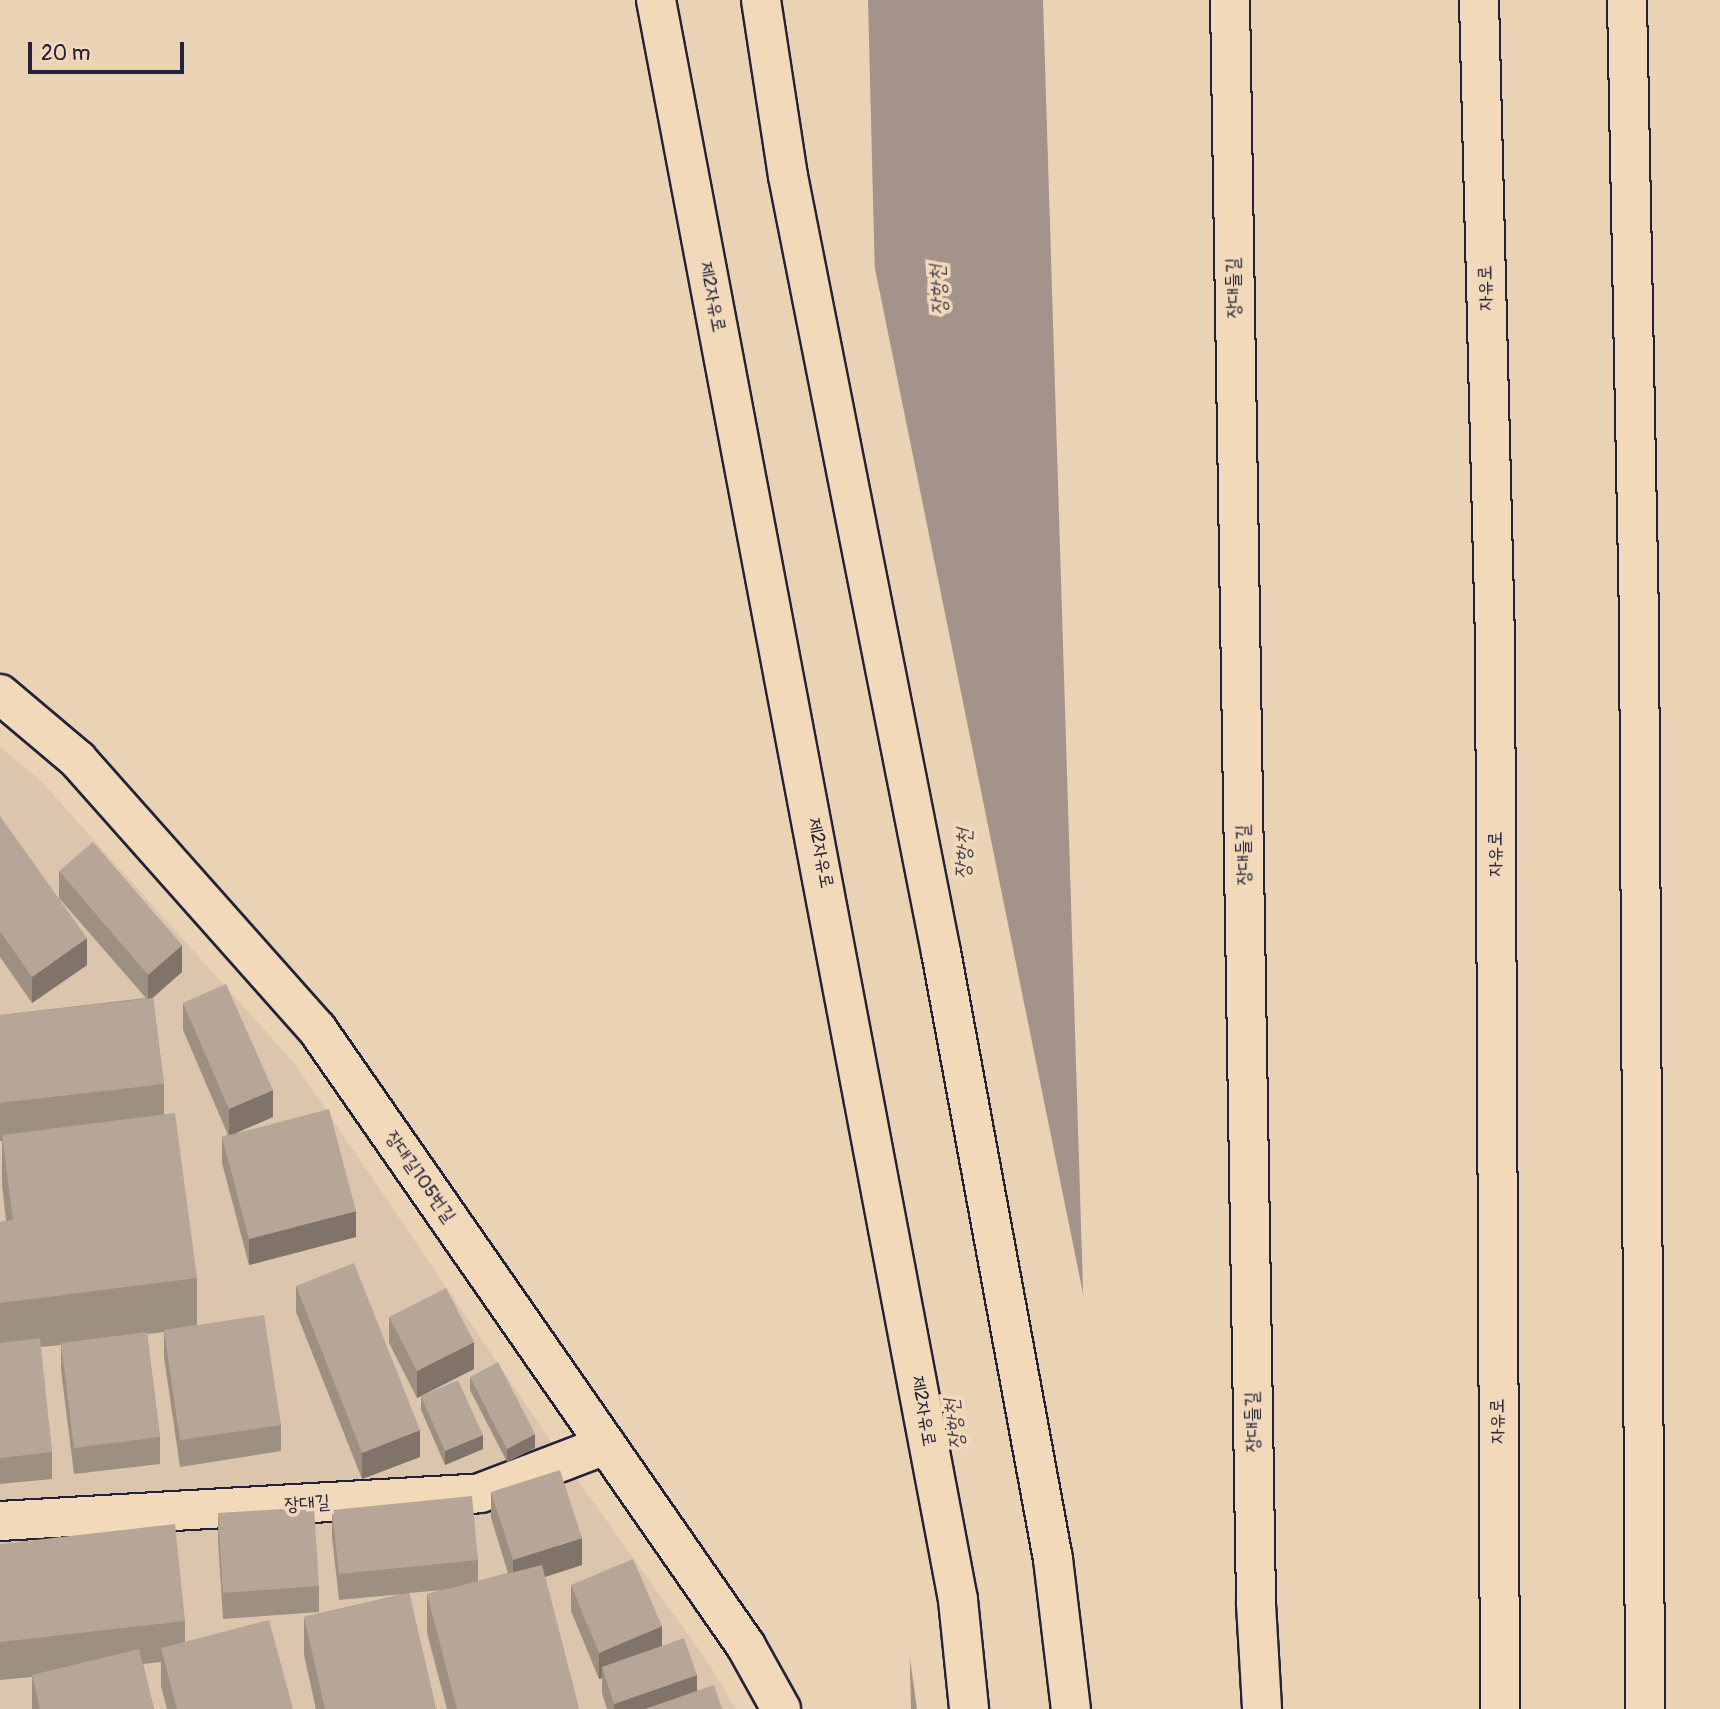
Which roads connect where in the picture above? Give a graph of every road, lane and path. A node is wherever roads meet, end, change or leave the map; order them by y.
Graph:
1 (656, 0) edge
2 (761, 0) edge
3 (1230, 0) edge
4 (1479, 0) edge
5 (1627, 0) edge
6 (0, 694) edge
7 (606, 1445) junction
8 (0, 1521) edge
9 (781, 1709) edge
10 (969, 1709) edge
11 (1071, 1709) edge
12 (1262, 1709) edge
13 (1500, 1709) edge
14 (1645, 1709) edge

1 - 10 main road, 제2자유로
2 - 11 main road
3 - 12 main road, 장대들길
4 - 13 main road, 자유로
5 - 14 main road
6 - 7 main road, 장대길105번길
7 - 8 main road, 장대길
7 - 9 main road, 장대길105번길

